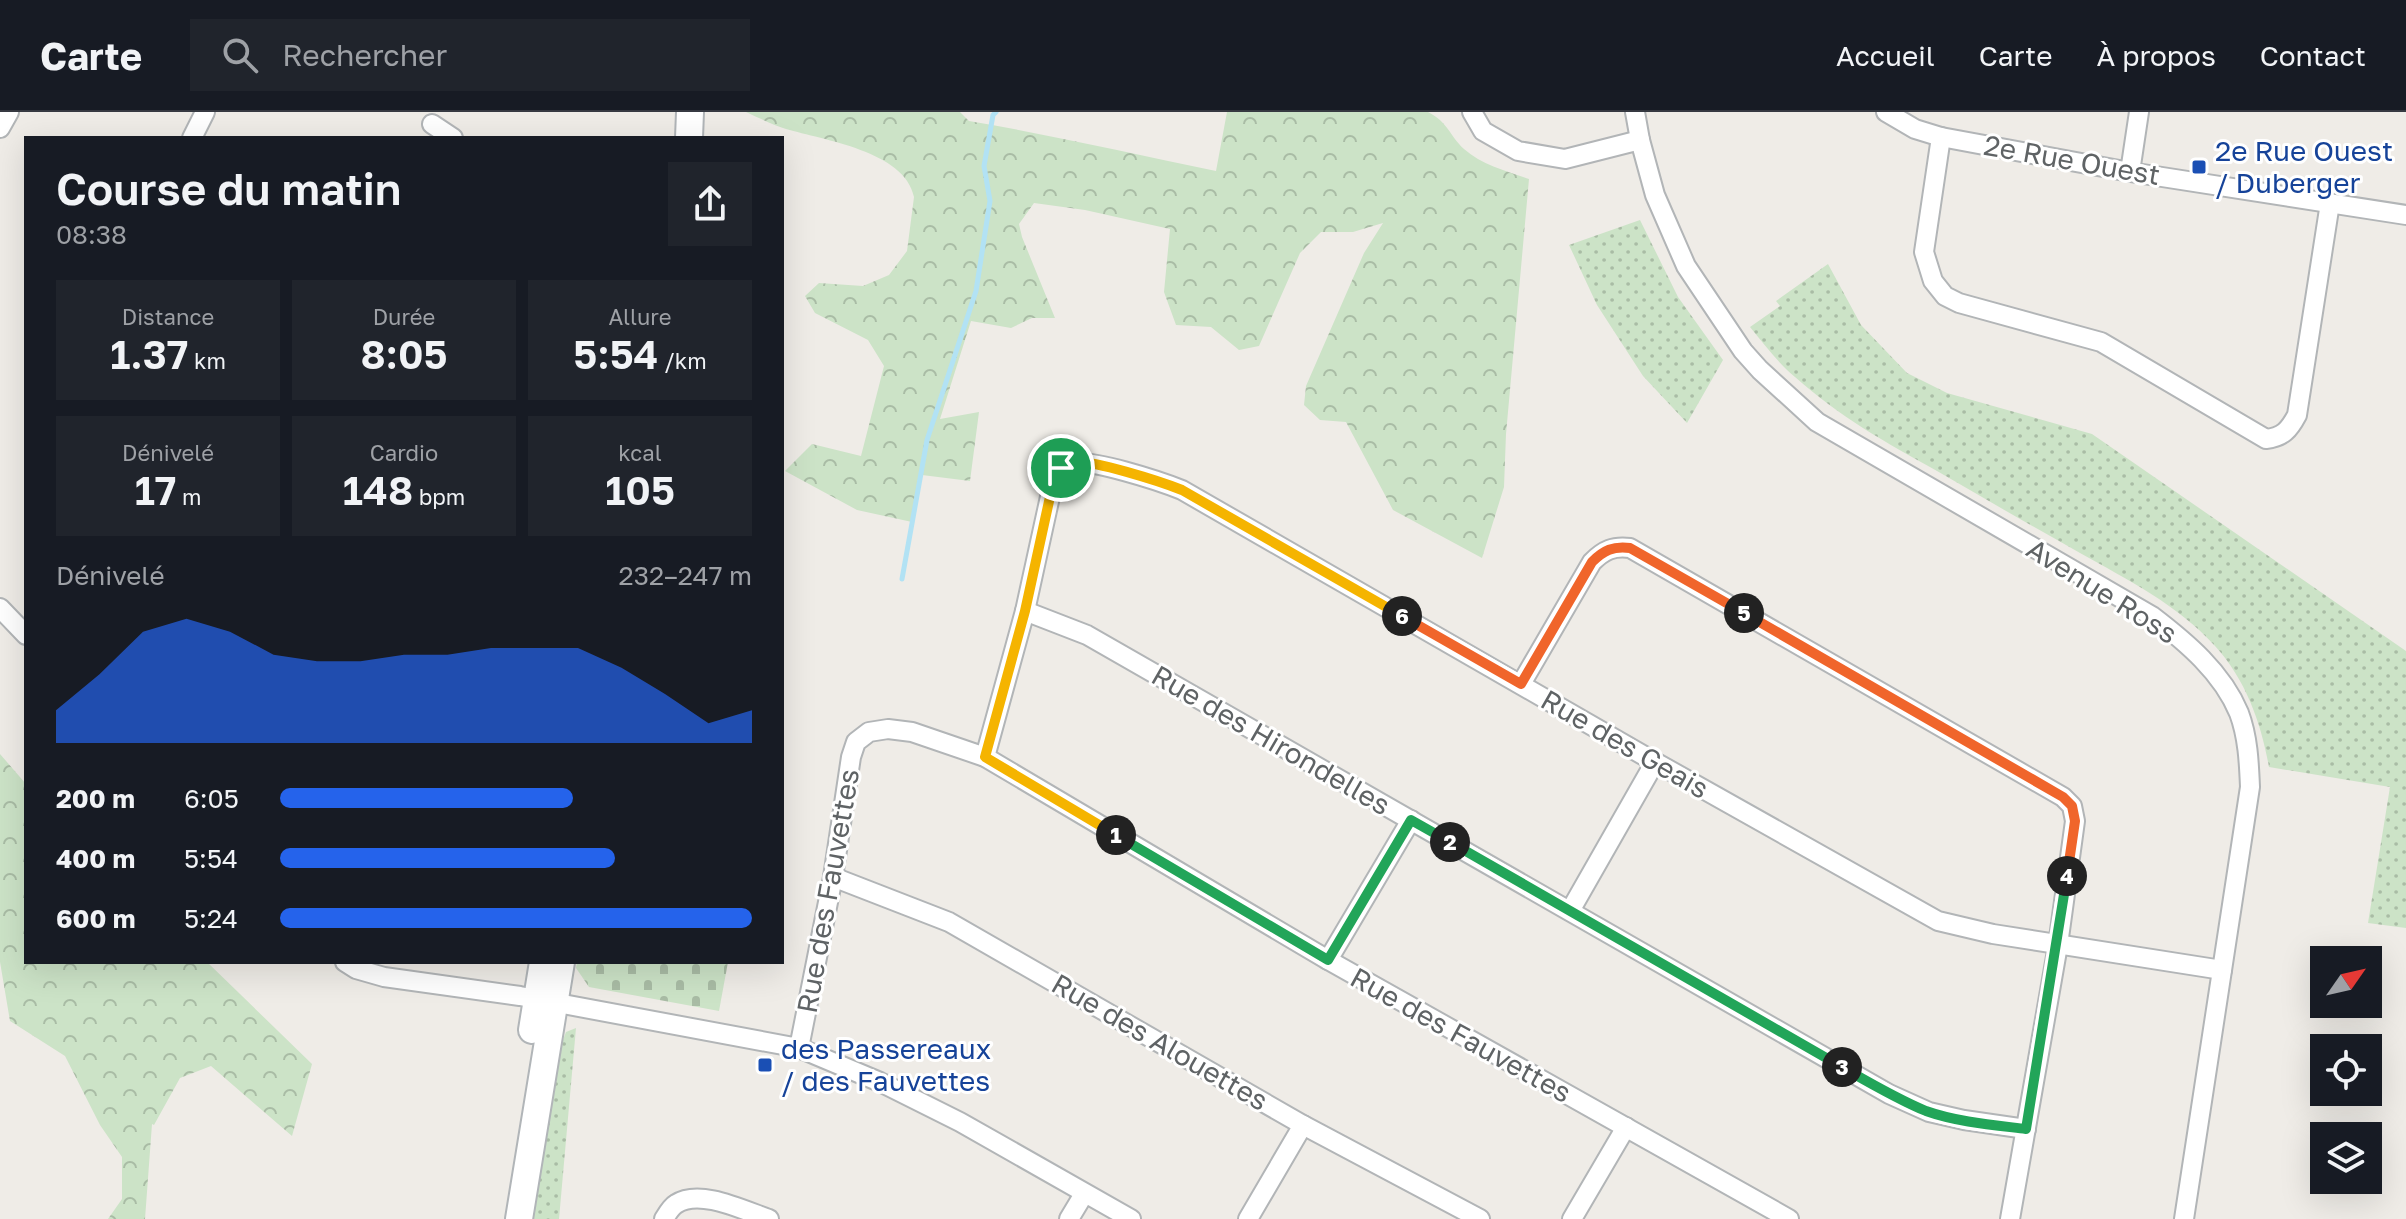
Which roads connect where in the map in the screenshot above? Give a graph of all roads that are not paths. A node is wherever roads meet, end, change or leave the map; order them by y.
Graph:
1 (9, 112) edge
2 (205, 112) edge
3 (690, 112) edge
4 (1472, 112) edge
5 (1635, 112) edge
6 (1886, 112) edge
7 (2139, 112) edge
8 (432, 124) dead end
9 (0, 128) edge
10 (193, 136) edge
11 (450, 136) edge
12 (689, 136) edge
13 (1941, 137) junction
14 (1640, 140) junction
15 (2130, 172) junction
16 (2330, 203) junction
17 (2406, 215) edge
18 (0, 608) edge
19 (1025, 611) junction
20 (24, 633) edge
21 (1521, 684) junction
22 (985, 757) junction
23 (1655, 762) junction
24 (1411, 820) junction
25 (833, 877) junction
26 (1570, 911) junction
27 (2058, 945) junction
28 (1328, 960) junction
29 (348, 964) edge
30 (543, 964) edge
31 (560, 964) edge
32 (2222, 970) junction
33 (546, 1001) junction
34 (799, 1048) junction
35 (1303, 1125) junction
36 (1626, 1127) junction
37 (2026, 1129) junction
38 (1084, 1194) junction
39 (501, 1219) edge
40 (519, 1219) edge
41 (664, 1219) edge
42 (769, 1219) edge
43 (1069, 1219) edge
44 (1131, 1219) edge
45 (1248, 1219) edge
46 (1480, 1219) edge
47 (1572, 1219) edge
48 (1789, 1219) edge
49 (2010, 1219) edge
50 (2184, 1219) edge

1 - 9 street
2 - 10 street
3 - 12 main road
4 - 14 street
5 - 14 street, Avenue Ross
6 - 13 street, 2e Rue Ouest
7 - 15 street
8 - 11 street
13 - 15 street, 2e Rue Ouest
13 - 16 street
14 - 32 street, Avenue Ross
15 - 16 street, 2e Rue Ouest
16 - 17 street, 2e Rue Ouest
18 - 20 street
19 - 21 street, Rue des Geais
19 - 22 street, Rue des Geais
19 - 24 street, Rue des Hirondelles
21 - 23 street, Rue des Geais
21 - 27 street
22 - 25 street, Rue des Fauvettes
22 - 28 street, Rue des Fauvettes
23 - 26 street
23 - 27 street, Rue des Geais
24 - 26 street, Rue des Hirondelles
24 - 28 street
25 - 34 street, Rue des Fauvettes
25 - 35 street, Rue des Alouettes
26 - 37 street, Rue des Hirondelles
27 - 32 street, Rue des Geais
27 - 37 street
28 - 36 street, Rue des Fauvettes
29 - 33 street
30 - 33 main road
31 - 33 main road
32 - 50 street, Avenue Ross
33 - 34 street
33 - 39 main road
33 - 40 main road
34 - 38 street
35 - 45 street
35 - 46 street, Rue des Alouettes
36 - 47 street
36 - 48 street, Rue des Fauvettes
37 - 49 street
38 - 43 street
38 - 44 street
41 - 42 street

